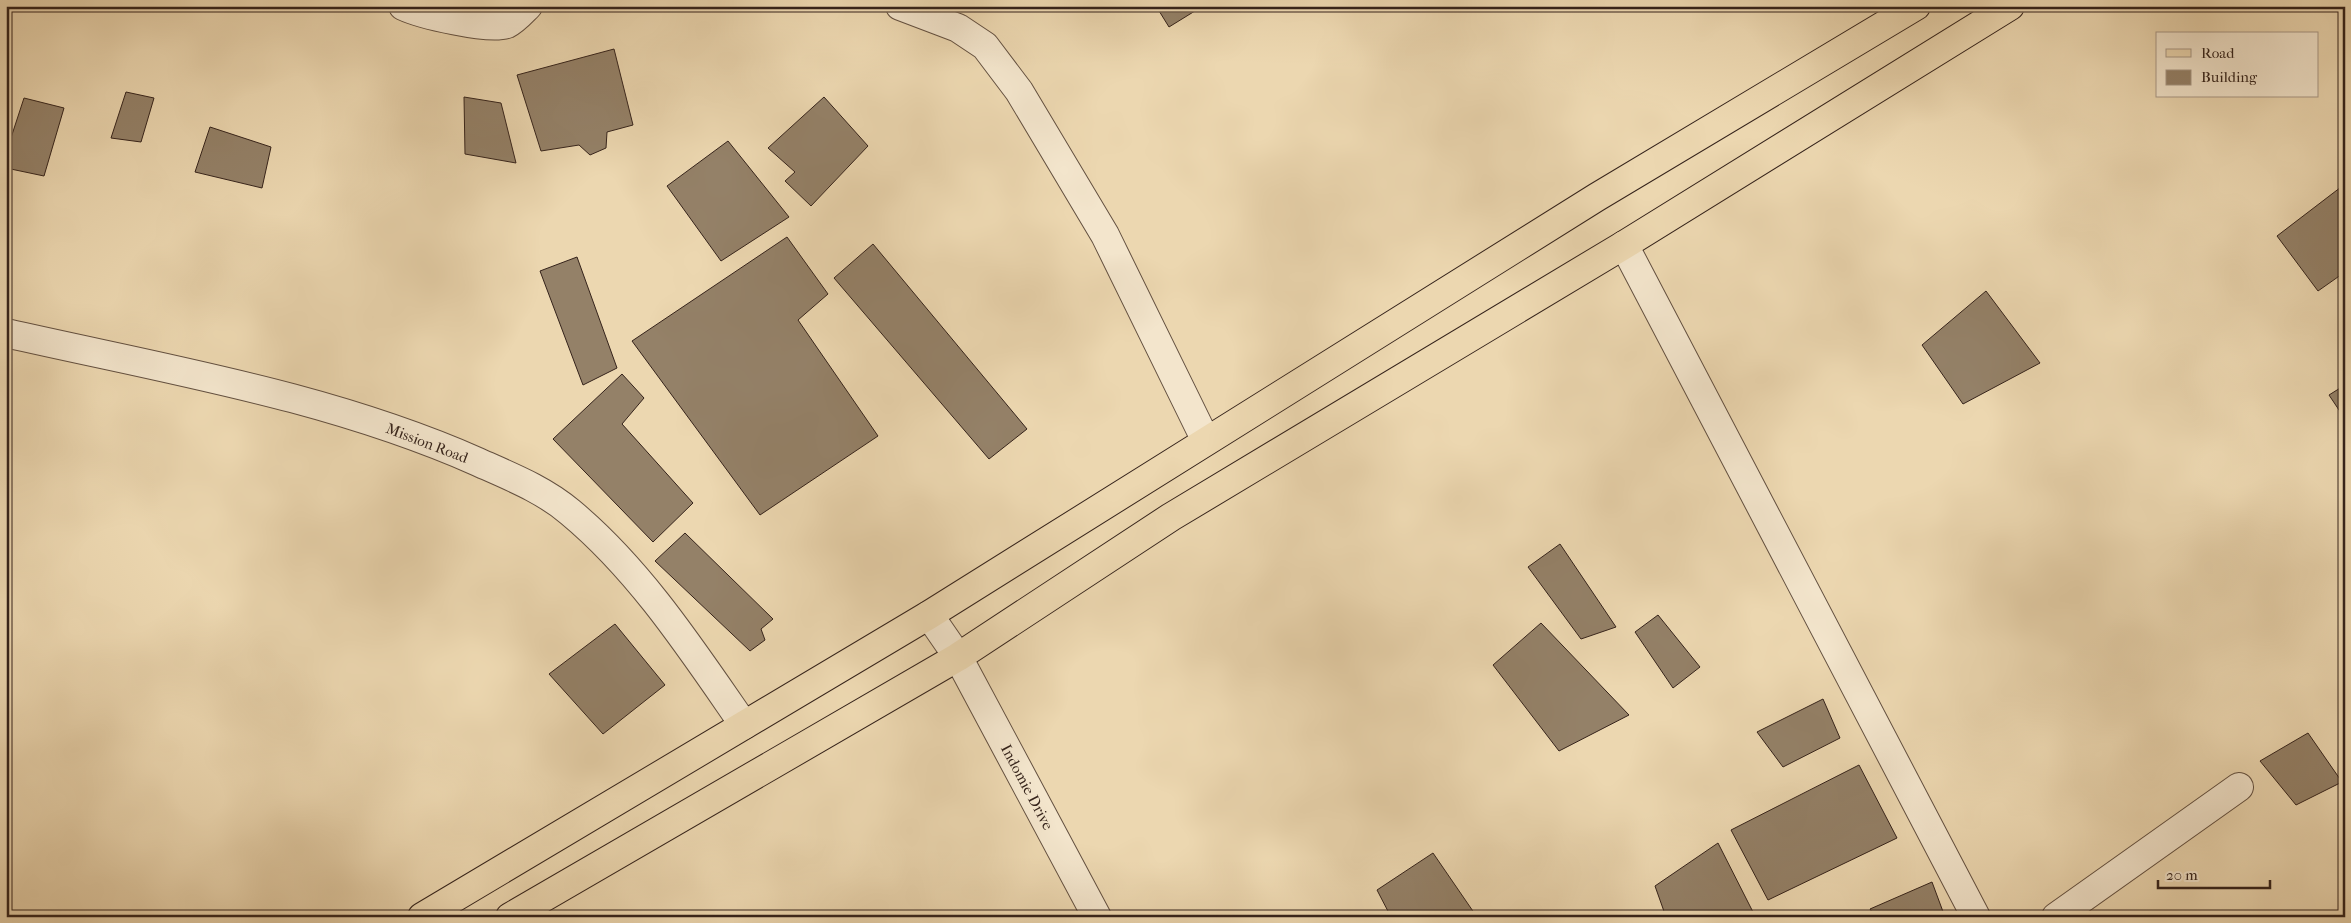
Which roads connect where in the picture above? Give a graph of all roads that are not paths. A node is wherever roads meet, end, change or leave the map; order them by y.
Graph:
1 (403, 6) edge
2 (528, 6) edge
3 (900, 6) edge
4 (1916, 6) edge
5 (2010, 6) edge
6 (1624, 246) junction
7 (6, 333) edge
8 (1206, 441) junction
9 (929, 615) junction
10 (958, 657) junction
11 (744, 725) junction
12 (2239, 788) dead end
13 (422, 917) edge
14 (510, 917) edge
15 (1097, 917) edge
16 (1976, 917) edge
17 (2056, 917) edge

1 - 2 street
3 - 8 street
4 - 8 main road
5 - 6 main road
6 - 10 main road
6 - 16 street
7 - 11 street, Mission Road
8 - 9 main road
9 - 10 street, Indomie Drive
9 - 11 main road
10 - 14 main road
10 - 15 street, Indomie Drive
11 - 13 main road
12 - 17 street

